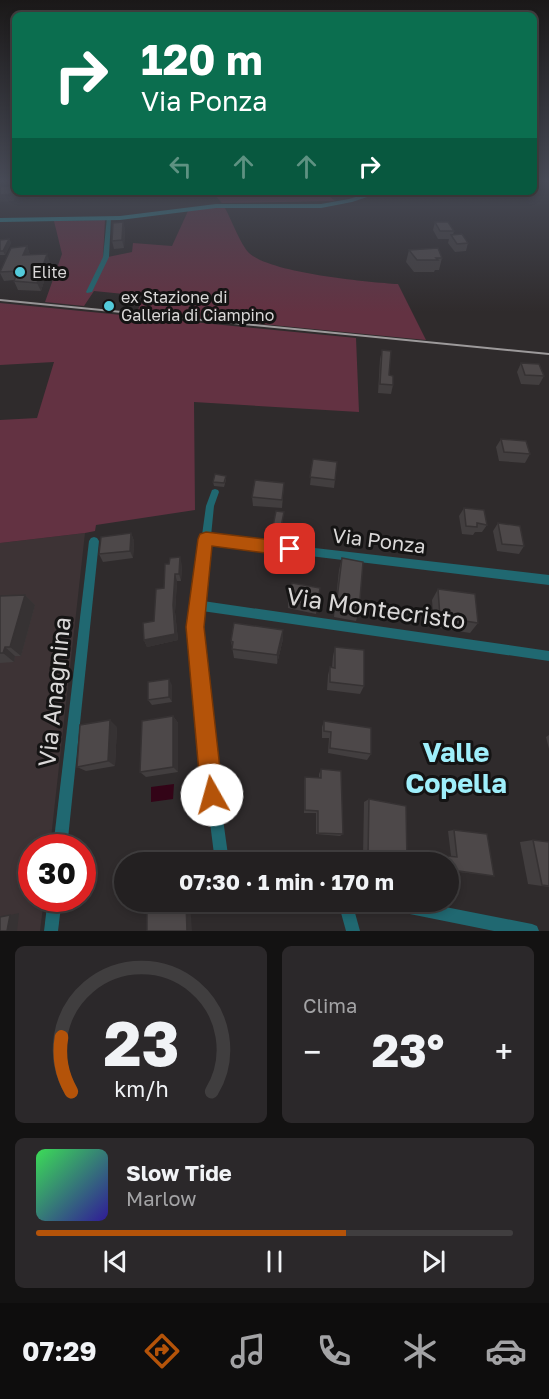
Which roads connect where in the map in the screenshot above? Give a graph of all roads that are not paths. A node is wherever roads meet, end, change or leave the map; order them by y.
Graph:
1 (108, 225) edge
2 (89, 292) dead end
3 (215, 492) dead end
4 (206, 539) junction
5 (94, 541) dead end
6 (549, 580) edge
7 (196, 604) junction
8 (549, 656) edge
9 (62, 834) edge
10 (221, 852) edge
11 (53, 912) edge
12 (348, 912) edge
13 (436, 912) edge
14 (51, 931) edge
15 (353, 931) edge
16 (532, 931) edge

1 - 2 street
3 - 4 street
4 - 6 street, Via Ponza
4 - 7 street
5 - 9 street, Via Anagnina
7 - 8 street, Via Montecristo
7 - 10 street
11 - 14 street
12 - 15 street
13 - 16 street

